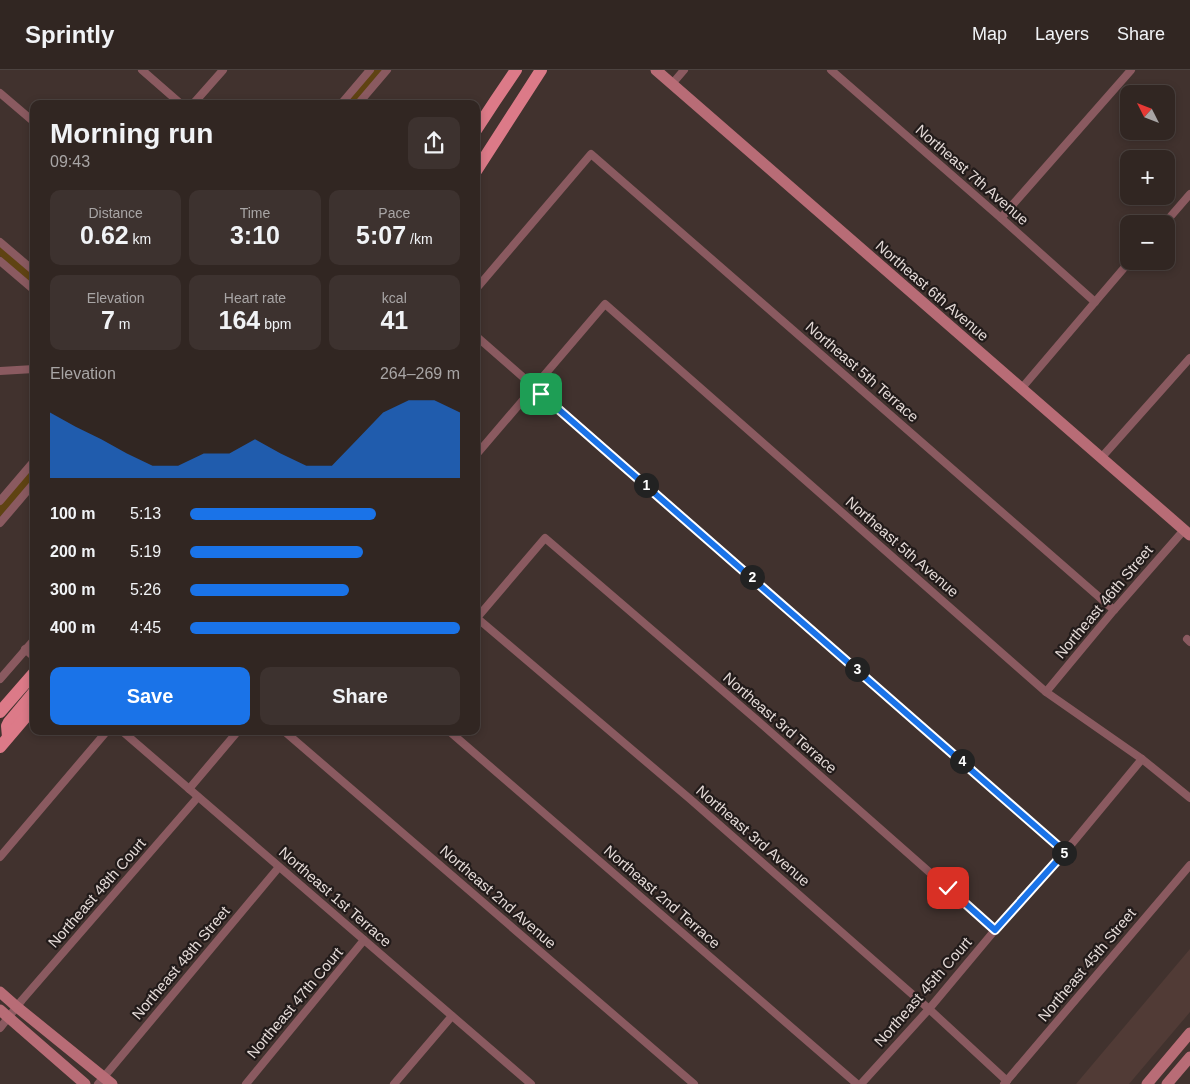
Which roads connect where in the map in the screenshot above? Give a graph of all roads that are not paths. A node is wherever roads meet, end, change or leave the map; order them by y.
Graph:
1 (142, 70) edge
2 (222, 70) edge
3 (370, 70) edge
4 (387, 70) edge
5 (516, 70) edge
6 (541, 70) edge
7 (656, 70) edge
8 (684, 70) edge
9 (831, 70) edge
10 (1130, 70) edge
11 (672, 84) junction
12 (0, 93) edge
13 (176, 100) edge
14 (197, 100) edge
15 (344, 100) edge
16 (361, 100) edge
17 (494, 101) junction
18 (480, 117) edge
19 (30, 119) edge
20 (480, 124) edge
21 (480, 165) edge
22 (1190, 194) edge
23 (1172, 215) edge
24 (1001, 218) junction
25 (0, 242) edge
26 (0, 261) edge
27 (30, 268) edge
28 (1122, 270) edge
29 (480, 284) edge
30 (30, 287) edge
31 (1095, 302) junction
32 (480, 340) edge
33 (1190, 358) edge
34 (30, 369) edge
35 (0, 371) edge
36 (535, 388) junction
37 (1021, 389) junction
38 (480, 450) edge
39 (1101, 458) junction
40 (30, 466) edge
41 (30, 488) edge
42 (0, 501) edge
43 (0, 523) edge
44 (1187, 532) edge
45 (1114, 610) junction
46 (480, 614) edge
47 (480, 621) edge
48 (30, 644) edge
49 (26, 649) junction
50 (30, 653) edge
51 (30, 678) edge
52 (0, 679) edge
53 (1046, 692) junction
54 (30, 697) edge
55 (0, 712) edge
56 (30, 712) edge
57 (104, 735) edge
58 (127, 735) edge
59 (235, 735) edge
60 (289, 735) edge
61 (455, 735) edge
62 (4, 742) edge
63 (1142, 758) junction
64 (189, 790) junction
65 (198, 797) junction
66 (1190, 798) edge
67 (1065, 852) junction
68 (0, 857) edge
69 (1190, 864) edge
70 (279, 867) junction
71 (995, 930) junction
72 (364, 940) junction
73 (0, 992) edge
74 (17, 1007) junction
75 (929, 1009) junction
76 (4, 1014) edge
77 (452, 1016) junction
78 (0, 1028) edge
79 (1190, 1033) edge
80 (1190, 1057) edge
81 (105, 1082) edge
82 (1006, 1083) edge
83 (86, 1084) edge
84 (246, 1084) edge
85 (394, 1084) edge
86 (531, 1084) edge
87 (694, 1084) edge
88 (859, 1084) edge
89 (1148, 1084) edge
90 (1167, 1084) edge

1 - 13 street
2 - 14 street
3 - 15 street
4 - 16 street
5 - 17 main road
6 - 21 main road
7 - 11 street, Northeast 6th Avenue
8 - 11 street
9 - 24 street, Northeast 7th Avenue
10 - 24 street
11 - 37 street, Northeast 6th Avenue
12 - 19 street
17 - 18 street
17 - 20 main road
22 - 23 street
24 - 31 street, Northeast 7th Avenue
25 - 27 street
26 - 30 street
28 - 31 street
29 - 45 street, Northeast 5th Terrace
31 - 37 street
32 - 36 street
33 - 39 street
34 - 35 street
36 - 38 street
36 - 53 street, Northeast 5th Avenue
36 - 67 street
37 - 39 street, Northeast 6th Avenue
39 - 44 street, Northeast 6th Avenue
40 - 42 street
41 - 43 street
44 - 45 street, Northeast 46th Street
45 - 53 street, Northeast 46th Street
46 - 71 street, Northeast 3rd Terrace
47 - 75 street, Northeast 3rd Avenue
48 - 49 street
49 - 50 street
49 - 52 street
51 - 55 main road
53 - 63 street, Northeast 5th Avenue
54 - 62 main road
56 - 62 main road
57 - 68 street
58 - 64 street, Northeast 1st Terrace
59 - 64 street
60 - 87 street, Northeast 2nd Avenue
61 - 88 street, Northeast 2nd Terrace
63 - 66 street, Northeast 5th Avenue
63 - 67 street, Northeast 45th Court
64 - 65 street, Northeast 1st Terrace
65 - 70 street, Northeast 1st Terrace
65 - 74 street, Northeast 48th Court
67 - 71 street, Northeast 45th Court
69 - 82 street, Northeast 45th Street
70 - 72 street, Northeast 1st Terrace
70 - 81 street, Northeast 48th Street
71 - 75 street, Northeast 45th Court
72 - 77 street, Northeast 1st Terrace
72 - 84 street, Northeast 47th Court
73 - 74 street
74 - 76 street, Northeast 48th Court
74 - 81 street
75 - 82 street, Northeast 3rd Avenue
75 - 88 street, Northeast 45th Court
76 - 78 street, Northeast 48th Court
76 - 83 street
77 - 85 street
77 - 86 street, Northeast 1st Terrace
79 - 89 street
80 - 90 street

